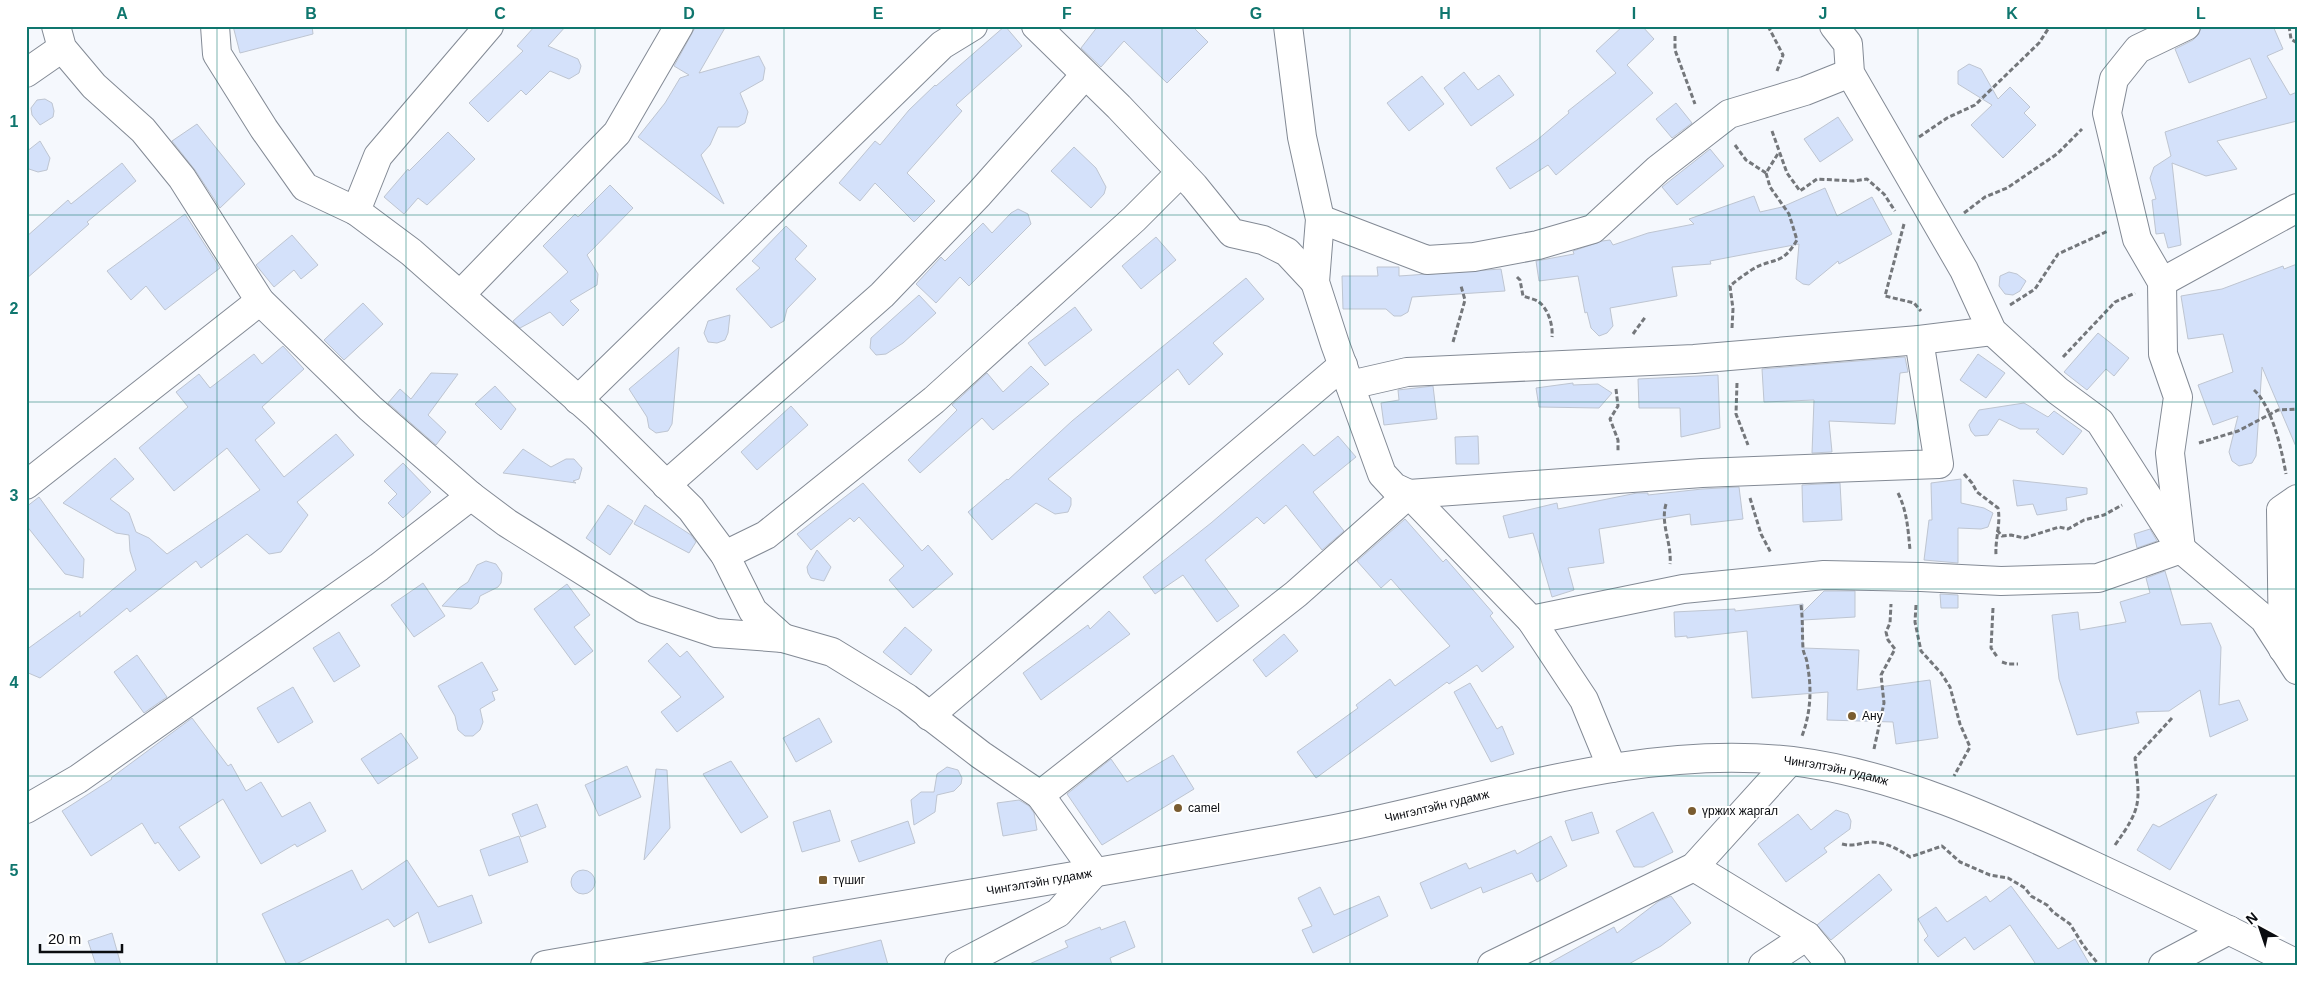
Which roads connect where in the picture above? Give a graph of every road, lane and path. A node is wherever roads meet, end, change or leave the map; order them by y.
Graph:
1 (215, 26) edge
2 (489, 26) edge
3 (679, 26) edge
4 (973, 26) edge
5 (1036, 26) edge
6 (1288, 26) edge
7 (1768, 26) edge
8 (1834, 26) edge
9 (2050, 26) edge
10 (2186, 26) edge
11 (2289, 26) edge
12 (1675, 36) dead end
13 (59, 37) edge
14 (2297, 43) edge
15 (1850, 72) junction
16 (26, 73) edge
17 (1086, 75) junction
18 (1763, 104) junction
19 (1710, 128) junction
20 (1779, 152) junction
21 (2057, 154) dead end
22 (1899, 156) junction
23 (1181, 172) junction
24 (1766, 174) junction
25 (2297, 208) edge
26 (356, 211) junction
27 (2132, 217) junction
28 (1320, 219) junction
29 (1942, 231) junction
30 (1511, 250) junction
31 (1456, 258) junction
32 (2158, 275) junction
33 (1316, 282) junction
34 (460, 295) junction
35 (260, 301) junction
36 (1547, 313) dead end
37 (1458, 318) dead end
38 (1988, 322) junction
39 (1931, 339) junction
40 (1734, 355) junction
41 (1346, 375) junction
42 (2047, 380) junction
43 (1616, 389) dead end
44 (2254, 390) dead end
45 (578, 400) junction
46 (2297, 409) edge
47 (2268, 414) junction
48 (1748, 444) dead end
49 (2171, 445) junction
50 (1750, 472) junction
51 (2138, 479) junction
52 (1616, 480) junction
53 (26, 484) edge
54 (666, 485) junction
55 (2292, 488) edge
56 (1409, 494) junction
57 (471, 496) junction
58 (1987, 498) dead end
59 (1904, 506) dead end
60 (1665, 528) dead end
61 (1997, 530) junction
62 (1761, 534) dead end
63 (2182, 548) junction
64 (726, 555) junction
65 (1915, 577) junction
66 (1800, 578) junction
67 (1986, 581) junction
68 (1671, 592) junction
69 (1891, 598) dead end
70 (1531, 620) junction
71 (1918, 634) dead end
72 (782, 638) junction
73 (2292, 652) edge
74 (1998, 658) dead end
75 (2002, 662) dead end
76 (2018, 664) dead end
77 (929, 716) junction
78 (2172, 718) dead end
79 (1797, 762) junction
80 (1612, 768) junction
81 (1868, 777) junction
82 (1040, 795) junction
83 (1939, 799) junction
84 (26, 809) edge
85 (1842, 844) dead end
86 (1694, 867) junction
87 (2105, 871) junction
88 (1095, 872) junction
89 (2229, 930) junction
90 (1807, 936) junction
91 (2297, 964) edge
92 (545, 965) edge
93 (959, 965) edge
94 (1492, 965) edge
95 (1763, 965) edge
96 (1831, 965) edge
97 (2099, 965) edge
98 (2163, 965) edge

1 - 26 street
2 - 26 street
3 - 34 street
4 - 45 street
5 - 17 street
6 - 28 street
7 - 18 path
8 - 15 street
9 - 22 path
10 - 27 street
11 - 14 path
12 - 19 path
13 - 16 street
13 - 35 street
15 - 18 street
15 - 22 street
17 - 23 street
17 - 54 street
18 - 19 street
18 - 20 path
19 - 24 path
19 - 30 street
20 - 24 path
20 - 39 path
21 - 29 path
22 - 29 street
23 - 33 street
23 - 64 street
24 - 40 path
25 - 32 street
26 - 34 street
27 - 32 street
27 - 38 path
28 - 31 street
28 - 33 street
29 - 38 street
30 - 31 street
30 - 36 path
31 - 37 path
32 - 42 path
32 - 49 street
33 - 41 street
34 - 45 street
35 - 53 street
35 - 57 street
38 - 39 street
38 - 42 street
39 - 40 street
39 - 50 street
40 - 41 street
40 - 48 path
41 - 56 street
41 - 77 street
42 - 51 street
43 - 52 path
44 - 47 path
45 - 54 street
46 - 47 path
47 - 49 path
47 - 55 path
49 - 63 street
50 - 52 street
50 - 62 path
51 - 61 path
51 - 63 street
52 - 56 street
54 - 64 street
55 - 73 street
56 - 70 street
56 - 82 street
57 - 72 street
57 - 84 street
58 - 61 path
59 - 65 path
60 - 68 path
61 - 67 path
63 - 67 street
63 - 73 street
64 - 72 street
65 - 66 street
65 - 67 street
66 - 68 street
66 - 79 path
67 - 74 path
68 - 70 street
69 - 81 path
70 - 80 street
71 - 83 path
72 - 77 street
75 - 76 path
77 - 82 street
78 - 87 path
79 - 80 street, Чингэлтэйн гудамж
79 - 81 street, Чингэлтэйн гудамж
79 - 86 street
80 - 88 street, Чингэлтэйн гудамж
81 - 83 street, Чингэлтэйн гудамж
82 - 88 street
83 - 87 street, Чингэлтэйн гудамж
85 - 97 path
86 - 90 street
86 - 94 street
87 - 89 street, Чингэлтэйн гудамж
88 - 92 street, Чингэлтэйн гудамж
88 - 93 street
89 - 91 street, Чингэлтэйн гудамж
89 - 98 street
90 - 95 street
90 - 96 street

